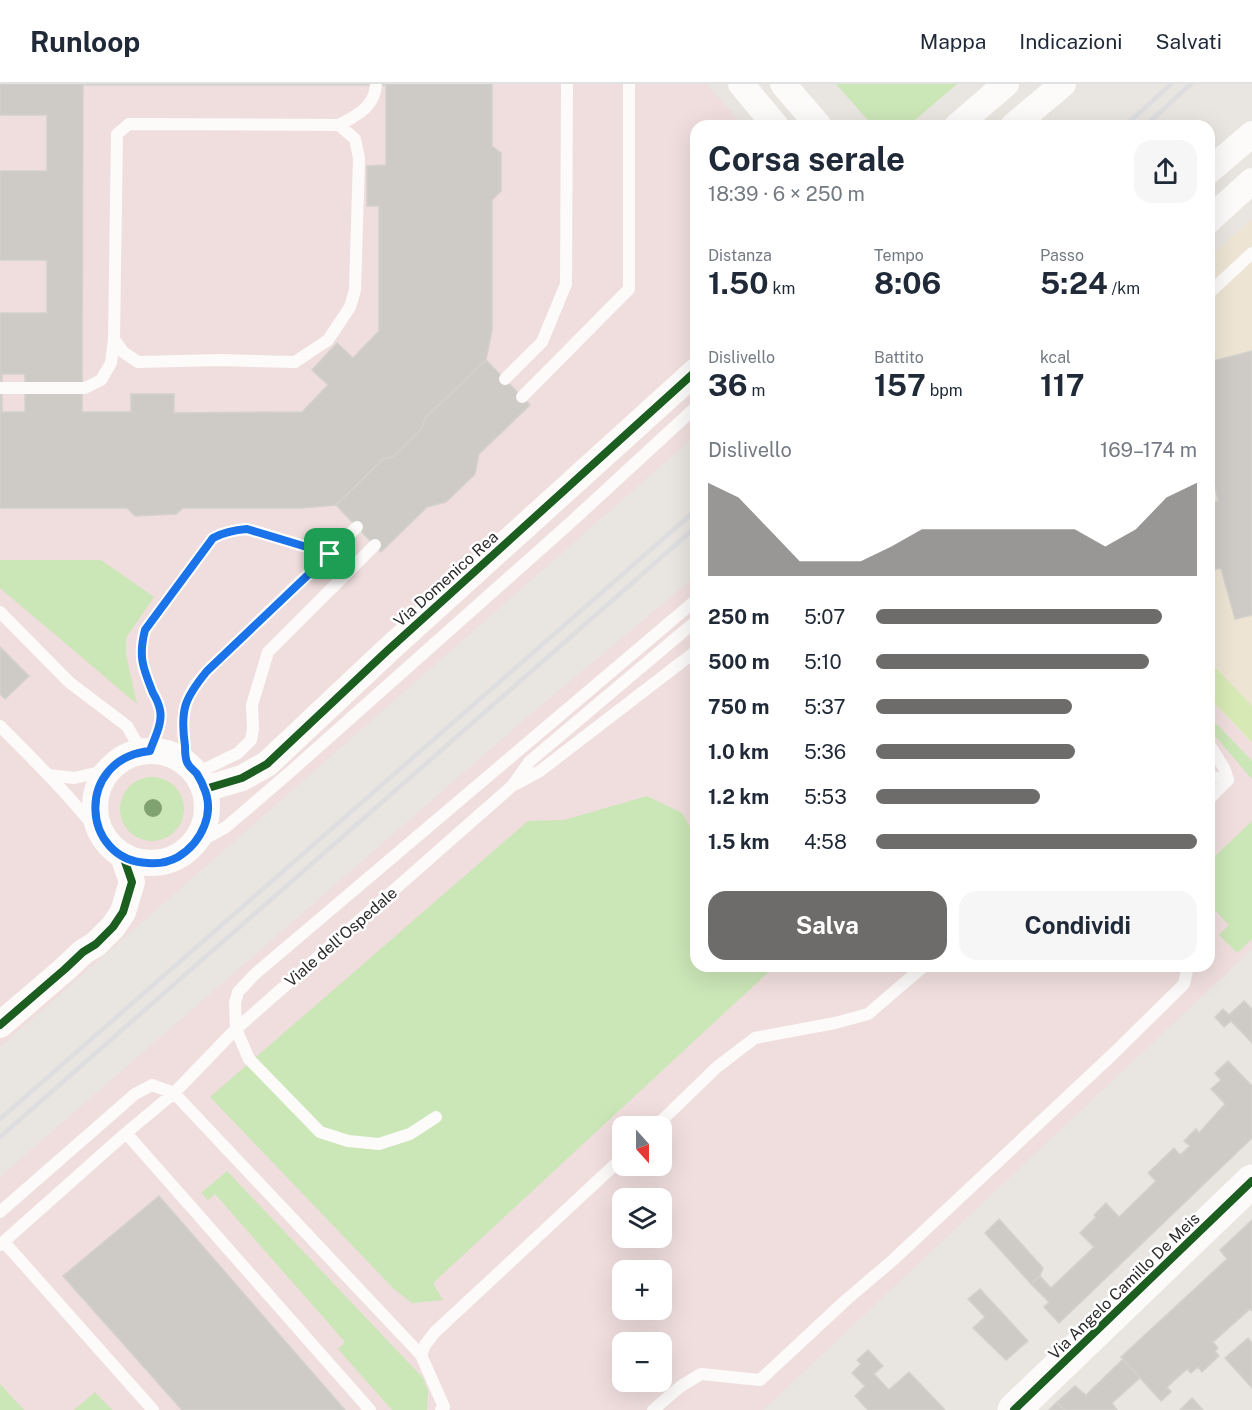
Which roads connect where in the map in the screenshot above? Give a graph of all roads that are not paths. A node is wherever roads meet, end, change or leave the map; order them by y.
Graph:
1 (376, 84) edge
2 (567, 84) edge
3 (629, 84) edge
4 (741, 84) edge
5 (783, 84) edge
6 (1006, 84) edge
7 (1063, 84) edge
8 (771, 120) edge
9 (814, 120) edge
10 (964, 120) edge
11 (1020, 120) edge
12 (339, 125) junction
13 (1252, 134) edge
14 (1215, 166) edge
15 (1252, 181) edge
16 (1215, 215) edge
17 (1252, 253) edge
18 (1215, 287) edge
19 (114, 339) junction
20 (690, 376) edge
21 (505, 379) dead end
22 (0, 388) edge
23 (522, 397) dead end
24 (690, 413) edge
25 (357, 527) dead end
26 (375, 545) dead end
27 (330, 554) junction
28 (690, 605) edge
29 (0, 612) edge
30 (690, 626) edge
31 (690, 656) edge
32 (0, 726) edge
33 (146, 751) junction
34 (1215, 754) edge
35 (114, 765) junction
36 (49, 775) junction
37 (196, 775) junction
38 (1215, 777) edge
39 (1228, 780) junction
40 (512, 786) junction
41 (1215, 793) edge
42 (104, 838) junction
43 (192, 846) junction
44 (123, 856) junction
45 (917, 972) edge
46 (1187, 972) edge
47 (0, 1025) edge
48 (236, 1029) junction
49 (174, 1093) junction
50 (666, 1116) edge
51 (436, 1117) dead end
52 (126, 1133) junction
53 (612, 1167) edge
54 (1252, 1181) edge
55 (0, 1212) edge
56 (2, 1244) edge
57 (421, 1355) junction
58 (153, 1410) edge
59 (370, 1410) edge
60 (441, 1410) edge
61 (653, 1410) edge
62 (1014, 1410) edge

1 - 12 lane
2 - 21 lane
3 - 23 lane
4 - 8 street
5 - 9 street
6 - 10 street
7 - 11 street
12 - 19 lane
12 - 19 lane
13 - 14 street
15 - 16 street
17 - 18 lane
19 - 22 lane
20 - 37 street, Via Domenico Rea
24 - 43 lane
25 - 27 lane
26 - 37 lane
27 - 33 lane
27 - 37 lane
28 - 48 lane
29 - 33 lane
30 - 40 lane, Viale dell'Ospedale
31 - 40 lane, Viale dell'Ospedale
32 - 36 lane
33 - 35 street
33 - 37 street
34 - 39 lane
35 - 36 lane
35 - 42 street
36 - 42 lane
37 - 43 street
38 - 39 lane
39 - 41 lane
40 - 48 lane, Viale dell'Ospedale
42 - 44 street
43 - 44 street
44 - 47 street
45 - 50 lane
46 - 61 lane
48 - 49 lane, Viale dell'Ospedale
48 - 51 lane
49 - 52 lane, Viale dell'Ospedale
49 - 55 lane
49 - 57 lane
52 - 56 lane, Viale dell'Ospedale
52 - 59 lane
53 - 57 lane
54 - 62 street, Via Angelo Camillo De Meis
56 - 58 lane
57 - 60 lane

